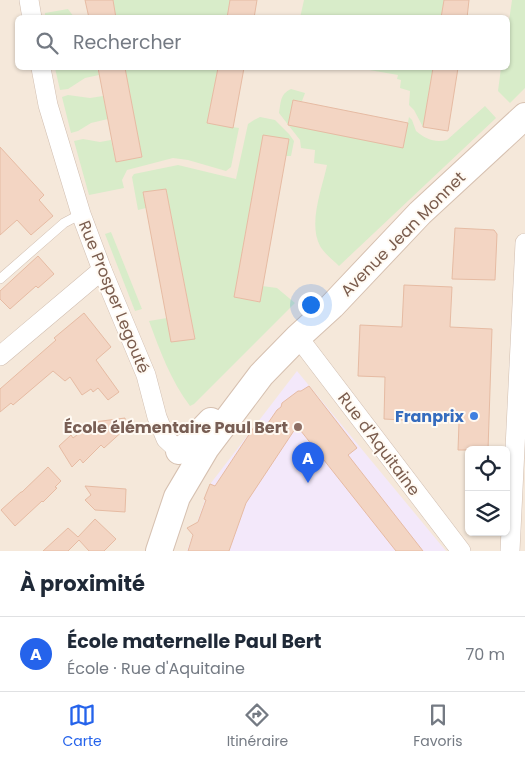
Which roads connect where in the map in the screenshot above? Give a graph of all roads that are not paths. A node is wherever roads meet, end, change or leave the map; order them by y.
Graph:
1 (29, 0) edge
2 (32, 15) edge
3 (41, 70) edge
4 (523, 121) edge
5 (81, 214) junction
6 (525, 243) edge
7 (102, 270) junction
8 (0, 279) edge
9 (298, 337) junction
10 (0, 356) edge
11 (192, 451) junction
12 (162, 521) junction
13 (142, 551) edge
14 (159, 551) edge
15 (461, 551) edge
16 (510, 551) edge

1 - 2 street
3 - 5 street, Rue Prosper Legouté
4 - 9 main road, Avenue Jean Monnet
5 - 7 street, Rue Prosper Legouté
5 - 8 lane
6 - 16 street
7 - 10 street
7 - 11 street, Rue Prosper Legouté
9 - 11 main road, Avenue Jean Monnet
9 - 15 street, Rue d'Aquitaine
11 - 12 main road
12 - 13 main road
12 - 14 main road

